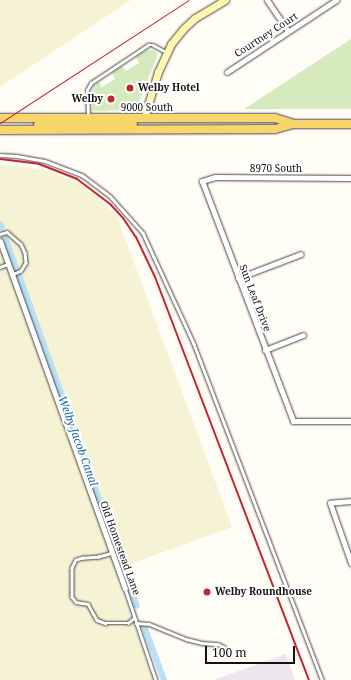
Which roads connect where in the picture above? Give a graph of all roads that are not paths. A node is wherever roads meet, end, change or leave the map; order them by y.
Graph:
1 (225, 0) edge
2 (267, 0) edge
3 (336, 0) edge
4 (288, 31) junction
5 (167, 52) junction
6 (227, 72) dead end
7 (0, 118) edge
8 (88, 118) junction
9 (144, 118) junction
10 (294, 124) junction
11 (351, 124) edge
12 (0, 130) edge
13 (14, 130) junction
14 (0, 155) edge
15 (351, 178) edge
16 (202, 181) joint
17 (0, 234) edge
18 (0, 241) edge
19 (301, 254) dead end
20 (8, 264) junction
21 (0, 267) edge
22 (12, 275) junction
23 (238, 278) junction
24 (303, 335) dead end
25 (265, 350) junction
26 (351, 421) edge
27 (351, 501) edge
28 (113, 554) junction
29 (351, 563) edge
30 (125, 588) joint
31 (134, 618) junction
32 (136, 623) junction
33 (224, 647) dead end
34 (156, 680) edge
35 (322, 680) edge

1 - 5 main road
2 - 4 street
3 - 4 street, Courtney Court
4 - 6 street, Courtney Court
5 - 8 lane
5 - 9 main road
7 - 8 main road, 9000 South
8 - 9 main road, 9000 South
9 - 10 main road, 9000 South
9 - 13 main road
10 - 11 main road, 9000 South
10 - 13 main road, 9000 South
12 - 13 main road, 9000 South
14 - 35 lane
15 - 16 street, 8970 South
16 - 23 street, Sun Leaf Drive
17 - 22 lane
18 - 20 street, Old Homestead Lane
19 - 23 street
20 - 21 lane
20 - 22 street, Old Homestead Lane
22 - 28 street, Old Homestead Lane
23 - 25 street, Sun Leaf Drive
24 - 25 street
25 - 26 street, Sun Leaf Drive
27 - 29 street
28 - 30 street, Old Homestead Lane
28 - 31 lane
30 - 31 lane, Old Homestead Lane
31 - 32 lane, Old Homestead Lane
32 - 33 lane
32 - 34 lane, Old Homestead Lane

